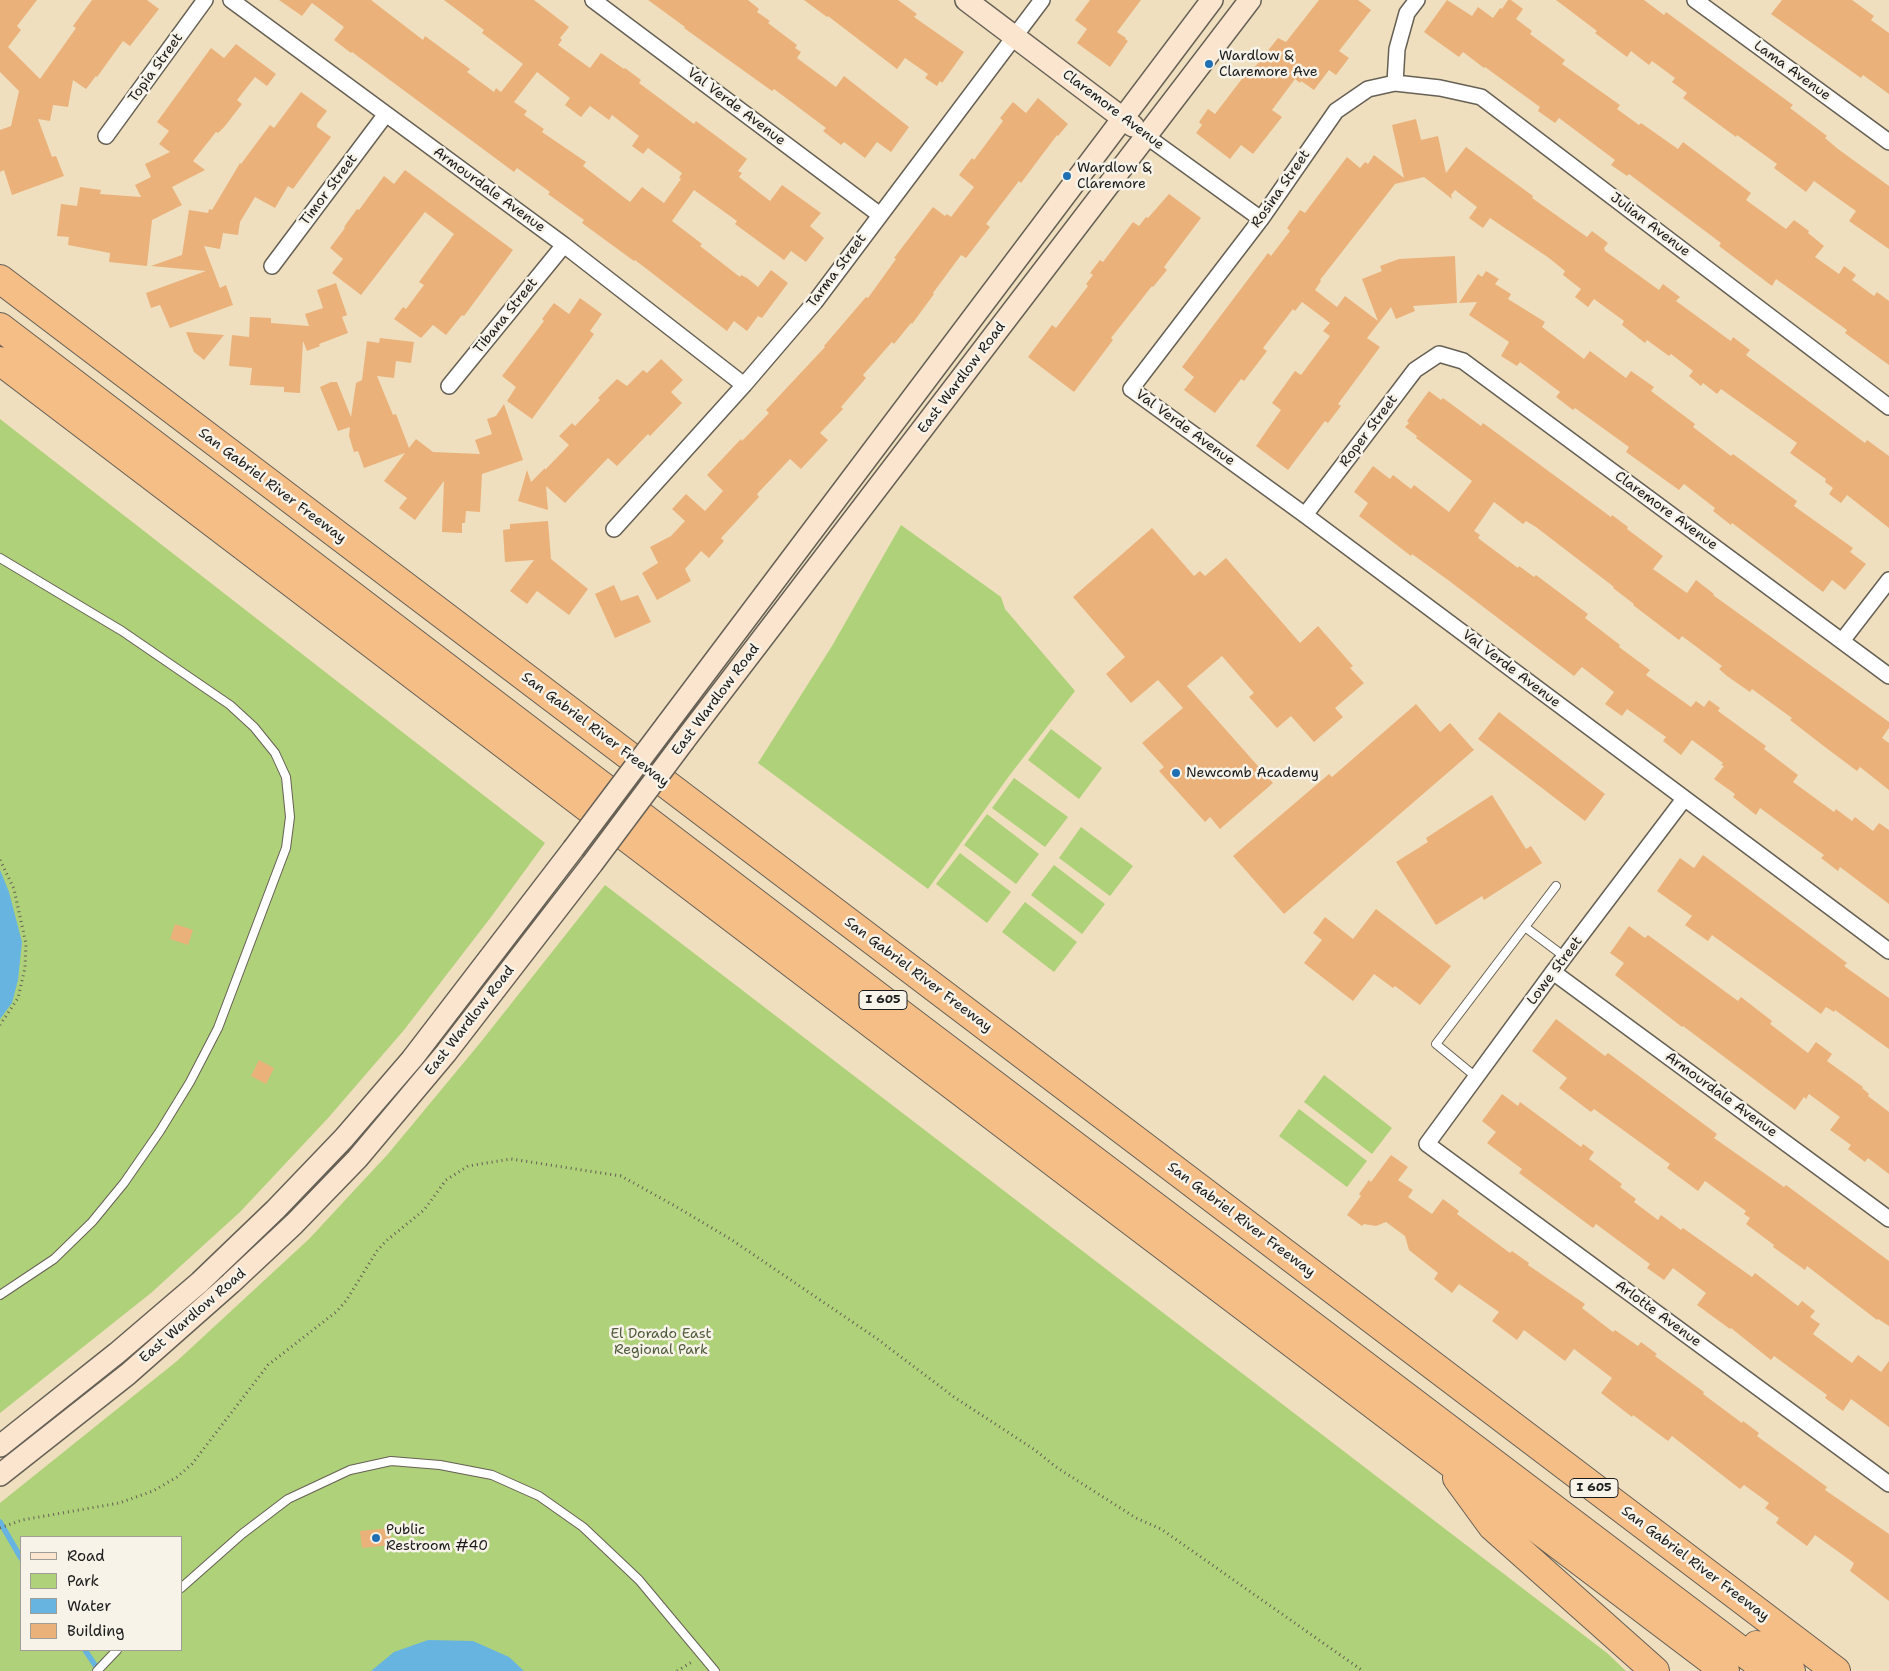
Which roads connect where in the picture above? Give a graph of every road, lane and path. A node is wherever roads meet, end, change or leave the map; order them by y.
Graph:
1 (205, 0) edge
2 (231, 0) edge
3 (593, 0) edge
4 (966, 0) edge
5 (1042, 0) edge
6 (1212, 0) edge
7 (1250, 0) edge
8 (1417, 0) edge
9 (1695, 0) edge
10 (1015, 36) junction
11 (1395, 83) junction
12 (386, 114) junction
13 (1123, 118) junction
14 (106, 136) dead end
15 (1146, 136) junction
16 (1889, 142) edge
17 (880, 215) junction
18 (1261, 219) junction
19 (564, 245) junction
20 (272, 266) dead end
21 (0, 279) edge
22 (0, 327) edge
23 (1439, 354) joint
24 (0, 361) edge
25 (744, 384) junction
26 (449, 386) dead end
27 (1131, 389) joint
28 (1889, 407) edge
29 (1305, 515) junction
30 (614, 529) dead end
31 (0, 558) edge
32 (1889, 580) edge
33 (1842, 641) junction
34 (1889, 676) edge
35 (1684, 799) junction
36 (0, 860) edge
37 (1556, 886) dead end
38 (1525, 927) junction
39 (1889, 951) edge
40 (1564, 957) junction
41 (1553, 972) junction
42 (0, 1025) edge
43 (1476, 1076) junction
44 (1427, 1144) joint
45 (1889, 1219) edge
46 (0, 1295) edge
47 (1352, 1304) junction
48 (0, 1446) edge
49 (1440, 1454) junction
50 (0, 1475) edge
51 (1889, 1484) edge
52 (0, 1528) edge
53 (182, 1587) edge
54 (116, 1651) edge
55 (97, 1671) edge
56 (715, 1671) edge
57 (1363, 1671) edge
58 (1655, 1671) edge
59 (1725, 1671) edge
60 (1768, 1671) edge
61 (1791, 1671) edge
62 (1836, 1671) edge

1 - 14 street, Topia Street
2 - 12 street, Armourdale Avenue
3 - 17 street, Val Verde Avenue
4 - 10 main road, Claremore Avenue
5 - 10 street, Tarma Street
6 - 13 main road, East Wardlow Road
7 - 15 main road, East Wardlow Road
8 - 11 street
9 - 16 street, Lama Avenue
10 - 13 main road, Claremore Avenue
10 - 17 street, Tarma Street
11 - 18 street, Rosina Street
11 - 28 street, Julian Avenue
12 - 19 street, Armourdale Avenue
12 - 20 street, Timor Street
13 - 15 main road, Claremore Avenue
13 - 48 main road, East Wardlow Road, bridge
15 - 18 street, Claremore Avenue
15 - 50 main road, East Wardlow Road, bridge
17 - 25 street, Tarma Street
18 - 27 street, Rosina Street
19 - 25 street, Armourdale Avenue
19 - 26 street, Tibana Street
21 - 47 highway, San Gabriel River Freeway / I 605
22 - 60 highway, I 605
23 - 29 street, Roper Street
23 - 33 street, Claremore Avenue
24 - 49 highway, I 605
25 - 30 street, Tarma Street
27 - 29 street, Val Verde Avenue
29 - 35 street, Val Verde Avenue
31 - 46 lane
32 - 33 street
33 - 34 street, Claremore Avenue
35 - 39 street, Val Verde Avenue
35 - 40 street, Lowe Street
36 - 42 path
37 - 38 lane
38 - 40 lane
38 - 43 lane
40 - 41 street, Lowe Street
41 - 43 street, Lowe Street
41 - 45 street, Armourdale Avenue
43 - 44 street, Lowe Street
44 - 51 street, Arlotte Avenue
47 - 61 highway, I 605
47 - 62 highway, San Gabriel River Freeway / I 605
49 - 58 highway
49 - 59 highway, I 605
52 - 57 path
53 - 56 lane
54 - 55 lane

